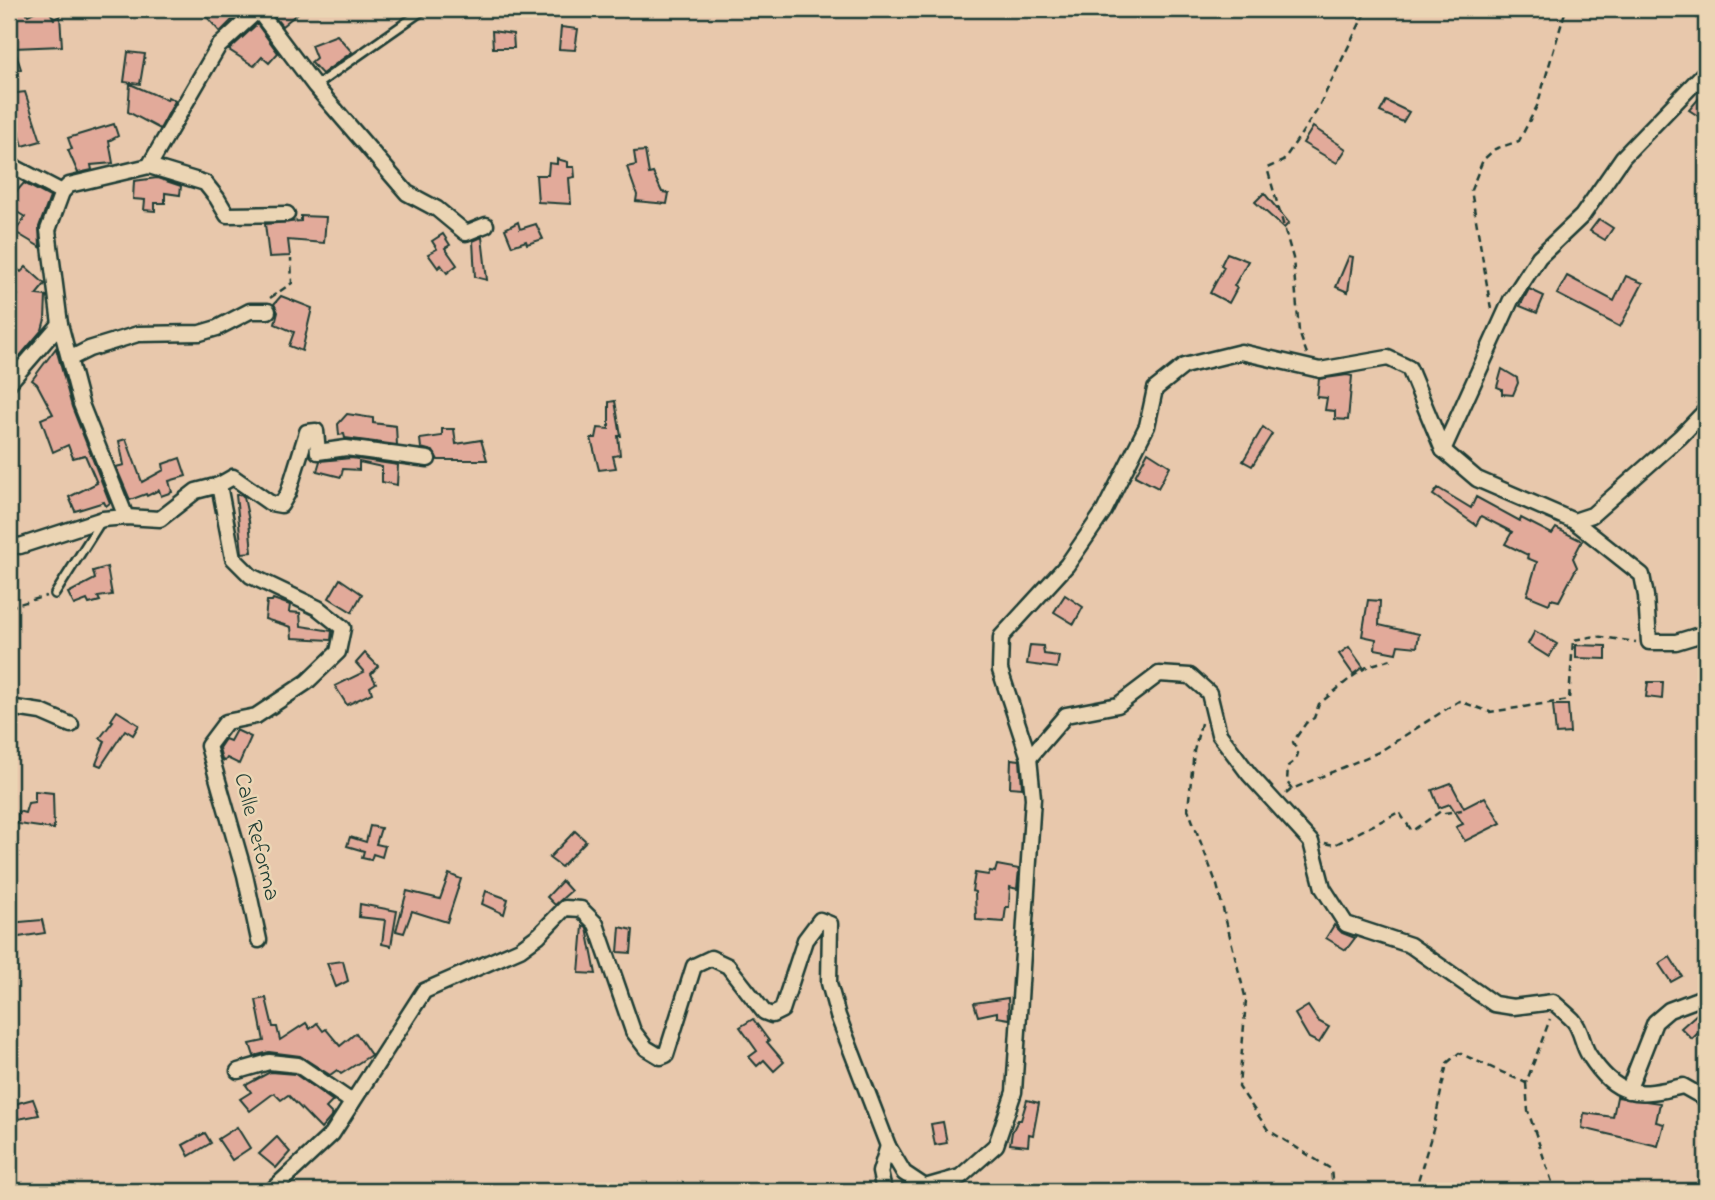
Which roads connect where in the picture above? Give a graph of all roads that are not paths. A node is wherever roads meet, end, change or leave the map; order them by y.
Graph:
1 (425, 9) edge
2 (257, 10) edge
3 (1706, 71) edge
4 (315, 86) junction
5 (149, 166) junction
6 (9, 169) edge
7 (62, 192) junction
8 (287, 215) dead end
9 (486, 225) dead end
10 (268, 311) dead end
11 (60, 324) junction
12 (69, 359) junction
13 (9, 383) edge
14 (1706, 410) edge
15 (1443, 450) junction
16 (428, 459) dead end
17 (219, 485) junction
18 (126, 517) junction
19 (103, 519) junction
20 (1574, 521) junction
21 (9, 544) edge
22 (55, 594) road end
23 (1706, 633) edge
24 (9, 707) edge
25 (71, 725) dead end
26 (1029, 758) junction
27 (259, 940) dead end
28 (1706, 996) edge
29 (238, 1071) dead end
30 (1628, 1091) junction
31 (1706, 1099) edge
32 (352, 1102) junction
33 (888, 1146) junction
34 (271, 1191) edge
35 (884, 1191) edge

1 - 4 lane
2 - 4 street
2 - 5 street
3 - 15 street
4 - 9 street
5 - 7 street
5 - 8 street
6 - 7 street
7 - 11 street
10 - 12 street
11 - 12 street
11 - 13 street
12 - 18 street
14 - 20 street
15 - 20 street
15 - 26 street
16 - 17 street
17 - 18 street
17 - 27 street, Calle Reforma
18 - 19 street
19 - 21 street
19 - 22 lane
20 - 23 street
24 - 25 street
26 - 30 street
26 - 33 street
28 - 30 street
29 - 32 street
30 - 31 street
32 - 33 street
32 - 34 street
33 - 35 street

